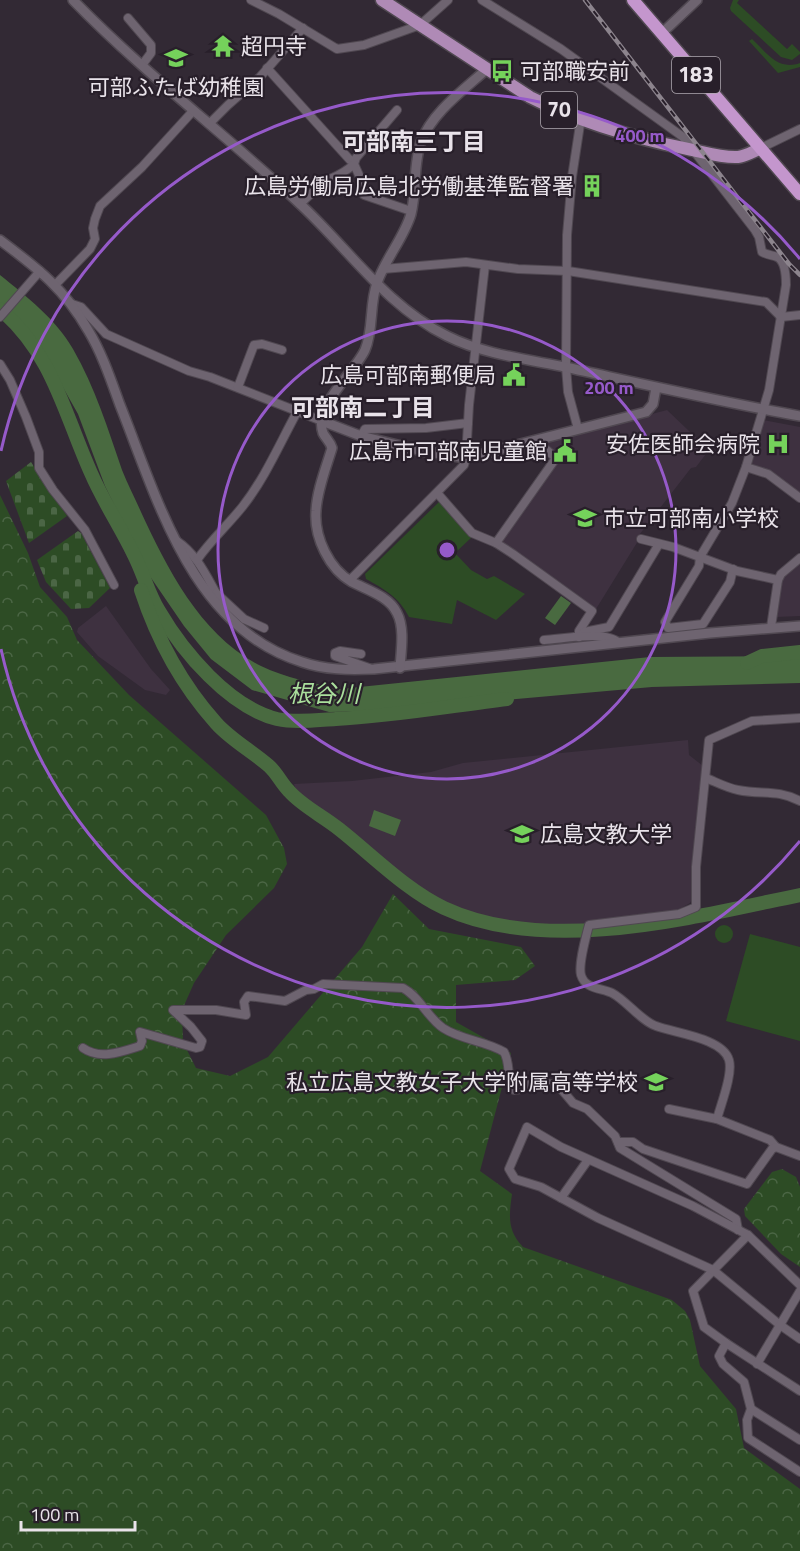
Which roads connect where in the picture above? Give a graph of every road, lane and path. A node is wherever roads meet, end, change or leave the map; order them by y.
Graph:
1 (73, 0) edge
2 (251, 0) edge
3 (382, 0) edge
4 (448, 0) edge
5 (482, 0) edge
6 (633, 0) edge
7 (697, 0) edge
8 (128, 18) dead end
9 (420, 25) junction
10 (303, 28) junction
11 (661, 34) junction
12 (142, 65) junction
13 (267, 68) junction
14 (488, 68) junction
15 (397, 110) dead end
16 (194, 111) junction
17 (581, 118) junction
18 (209, 124) junction
19 (800, 129) edge
20 (759, 149) junction
21 (693, 150) junction
22 (353, 162) junction
23 (800, 194) edge
24 (300, 204) junction
25 (411, 211) junction
26 (0, 240) edge
27 (485, 265) junction
28 (383, 269) junction
29 (568, 271) junction
30 (38, 273) junction
31 (56, 284) junction
32 (377, 284) junction
33 (72, 304) junction
34 (800, 315) edge
35 (0, 317) edge
36 (781, 317) junction
37 (476, 348) junction
38 (282, 350) dead end
39 (0, 364) edge
40 (566, 368) junction
41 (238, 387) junction
42 (656, 388) junction
43 (763, 410) junction
44 (297, 412) junction
45 (800, 416) edge
46 (322, 421) junction
47 (468, 423) junction
48 (578, 429) junction
49 (361, 436) junction
50 (540, 439) junction
51 (466, 458) junction
52 (746, 466) junction
53 (438, 494) junction
54 (800, 498) edge
55 (641, 539) dead end
56 (177, 541) junction
57 (496, 543) junction
58 (658, 544) junction
59 (700, 557) junction
60 (800, 558) edge
61 (197, 560) junction
62 (733, 569) junction
63 (350, 580) junction
64 (778, 580) junction
65 (114, 585) dead end
66 (213, 595) junction
67 (800, 626) edge
68 (771, 627) junction
69 (264, 628) dead end
70 (579, 638) junction
71 (544, 640) dead end
72 (619, 643) junction
73 (361, 654) dead end
74 (400, 668) junction
75 (374, 669) junction
76 (800, 718) edge
77 (706, 778) junction
78 (800, 801) edge
79 (83, 1048) dead end
80 (669, 1108) dead end
81 (717, 1119) junction
82 (618, 1142) junction
83 (776, 1147) junction
84 (800, 1156) edge
85 (588, 1160) junction
86 (561, 1198) junction
87 (738, 1230) junction
88 (747, 1235) junction
89 (713, 1270) junction
90 (800, 1285) edge
91 (800, 1291) edge
92 (780, 1325) junction
93 (800, 1339) edge
94 (726, 1343) junction
95 (757, 1364) junction
96 (800, 1391) edge
97 (751, 1409) junction
98 (800, 1440) edge
99 (800, 1472) edge

1 - 12 street
2 - 10 street
3 - 9 main road, 70
4 - 9 street
5 - 21 street
6 - 11 highway, 183
7 - 11 street
8 - 12 street
9 - 10 street
9 - 14 main road, 70
10 - 13 street
11 - 20 highway, 183
12 - 16 street
13 - 18 street
13 - 22 street
14 - 17 main road, 70
14 - 25 street
15 - 22 street
16 - 18 street
16 - 31 street
17 - 21 main road, 70
17 - 29 street
18 - 24 street
19 - 20 street
20 - 21 main road, 70
20 - 23 highway, 183
21 - 36 street
22 - 24 street
22 - 25 street
24 - 32 street
25 - 28 street
26 - 30 street
27 - 28 street
27 - 29 street
27 - 37 street
28 - 32 street
29 - 36 street
29 - 40 street
30 - 31 street
30 - 35 street
31 - 33 street
32 - 37 street
32 - 46 street
33 - 41 street
33 - 56 street
34 - 36 street
36 - 43 street
37 - 40 street
37 - 47 street
38 - 41 street
39 - 65 street
40 - 42 street
40 - 48 street
41 - 44 street
42 - 43 street
42 - 48 street
43 - 45 street
43 - 52 street
44 - 46 street
44 - 61 street
46 - 49 street
46 - 63 street
47 - 49 street
47 - 51 street
48 - 50 street
49 - 51 street
50 - 51 street
50 - 57 street
51 - 53 street
52 - 54 street
52 - 59 street
53 - 57 street
53 - 63 street
55 - 58 street
56 - 61 street
56 - 66 street
57 - 70 street
58 - 59 street
58 - 70 street
59 - 62 street
59 - 62 street
60 - 64 street
61 - 66 street
62 - 64 street
63 - 74 street
64 - 68 street
66 - 69 street
66 - 75 street
67 - 68 street
68 - 72 street
70 - 71 street
70 - 72 street
72 - 74 street
73 - 75 street
74 - 75 street
76 - 77 street
77 - 78 street
77 - 81 street
79 - 82 street
80 - 81 street
81 - 83 street
82 - 83 street
82 - 87 street
83 - 84 street
85 - 86 street
85 - 86 street
85 - 87 street
86 - 89 street
87 - 88 street
88 - 89 street
88 - 90 street
89 - 92 street
89 - 94 street
91 - 92 street
92 - 93 street
92 - 95 street
94 - 95 street
94 - 97 street
95 - 96 street
97 - 98 street
97 - 99 street

